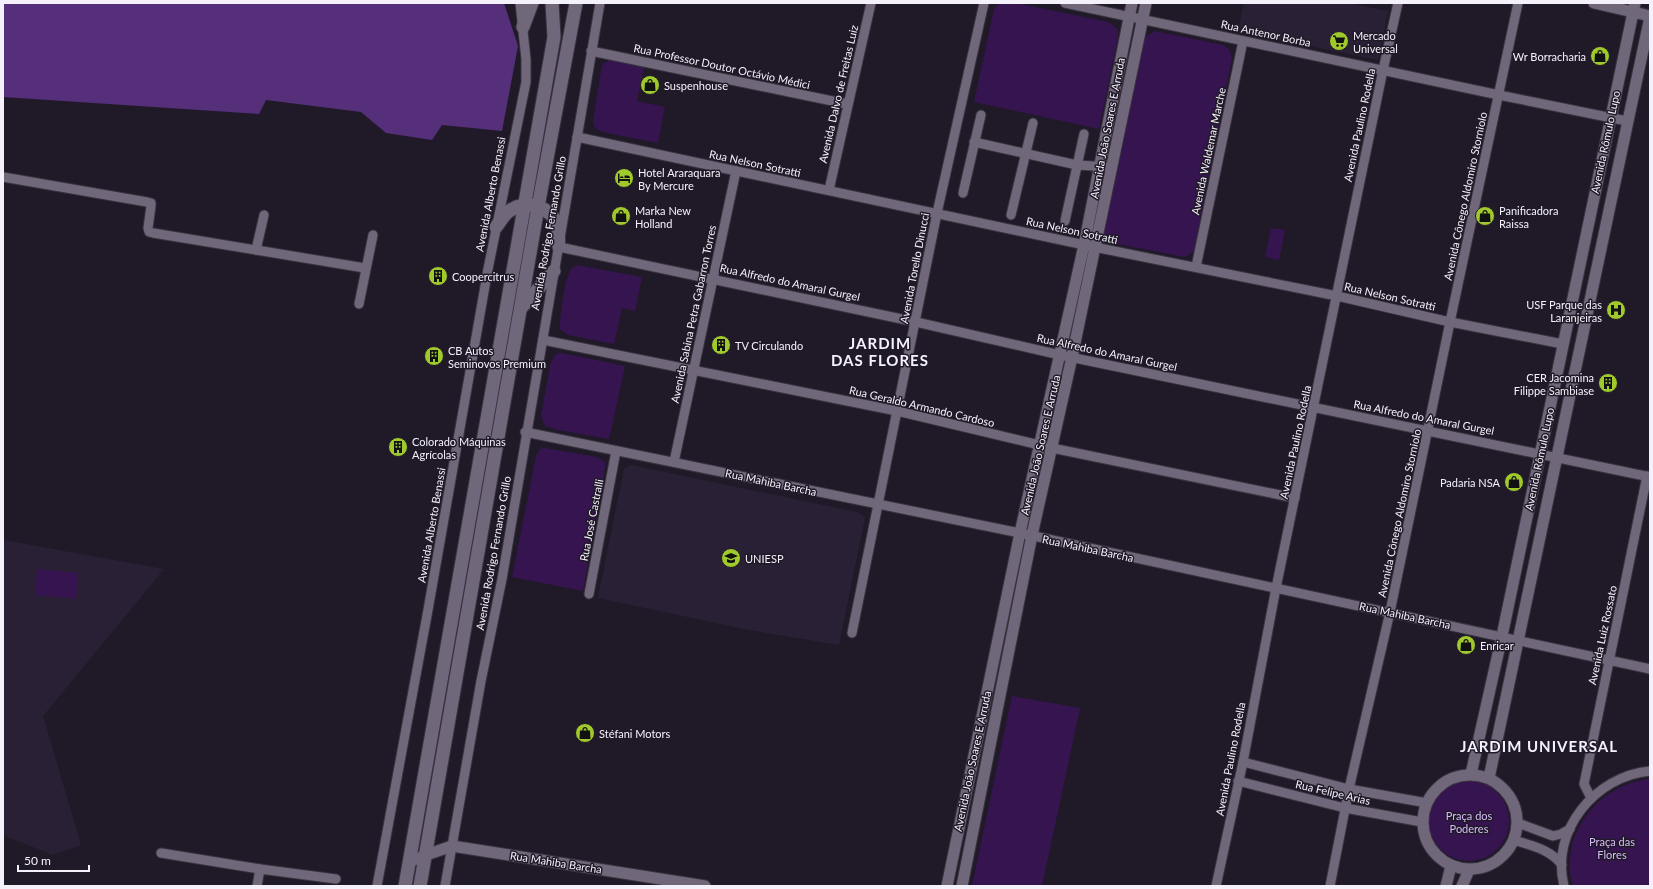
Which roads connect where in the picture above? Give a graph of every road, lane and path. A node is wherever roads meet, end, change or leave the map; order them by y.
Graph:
1 (520, 3) edge
2 (532, 3) edge
3 (552, 3) edge
4 (576, 3) edge
5 (600, 3) edge
6 (871, 3) edge
7 (984, 3) edge
8 (1065, 3) edge
9 (1132, 3) edge
10 (1146, 3) edge
11 (1398, 3) edge
12 (1518, 3) edge
13 (1594, 3) edge
14 (1634, 7) edge
15 (1650, 16) edge
16 (1129, 17) junction
17 (1142, 20) junction
18 (524, 27) junction
19 (1243, 41) junction
20 (592, 51) junction
21 (1383, 70) junction
22 (1499, 95) junction
23 (847, 104) junction
24 (981, 115) dead end
25 (1610, 117) junction
26 (1627, 121) junction
27 (1033, 122) dead end
28 (1084, 134) dead end
29 (577, 136) junction
30 (974, 142) junction
31 (1025, 155) junction
32 (1077, 165) junction
33 (1099, 167) junction
34 (1111, 167) junction
35 (736, 172) junction
36 (3, 177) edge
37 (829, 190) junction
38 (963, 193) dead end
39 (524, 204) junction
40 (538, 206) junction
41 (937, 214) junction
42 (264, 215) dead end
43 (1011, 215) dead end
44 (1065, 222) dead end
45 (496, 227) junction
46 (373, 235) dead end
47 (1089, 246) junction
48 (559, 247) junction
49 (256, 250) junction
50 (1196, 267) junction
51 (365, 268) junction
52 (554, 271) junction
53 (712, 278) junction
54 (1337, 296) junction
55 (359, 304) dead end
56 (521, 308) junction
57 (916, 322) junction
58 (1450, 322) junction
59 (542, 340) junction
60 (1563, 344) junction
61 (1060, 354) junction
62 (1072, 357) junction
63 (694, 370) junction
64 (1314, 407) junction
65 (897, 411) junction
66 (1428, 430) junction
67 (525, 432) junction
68 (1040, 445) junction
69 (1052, 448) junction
70 (616, 451) junction
71 (1540, 453) junction
72 (1557, 456) junction
73 (674, 462) junction
74 (1648, 476) edge
75 (1296, 498) junction
76 (878, 505) junction
77 (1020, 533) junction
78 (1032, 535) junction
79 (1016, 556) junction
80 (1027, 558) junction
81 (1276, 588) junction
82 (589, 594) dead end
83 (1006, 599) junction
84 (1019, 601) junction
85 (1390, 612) junction
86 (852, 633) dead end
87 (1502, 636) junction
88 (1519, 640) junction
89 (1609, 660) junction
90 (1650, 669) edge
91 (1242, 762) junction
92 (1650, 771) edge
93 (1471, 774) junction
94 (1489, 778) junction
95 (1238, 782) junction
96 (1349, 789) junction
97 (1591, 798) junction
98 (1427, 803) junction
99 (1346, 808) junction
100 (1422, 822) junction
101 (1518, 823) junction
102 (1570, 828) junction
103 (957, 838) junction
104 (1514, 840) junction
105 (971, 841) junction
106 (452, 846) junction
107 (161, 853) dead end
108 (426, 855) junction
109 (410, 862) junction
110 (1562, 865) junction
111 (1451, 866) junction
112 (260, 869) junction
113 (1469, 870) junction
114 (336, 879) dead end
115 (257, 886) edge
116 (377, 886) edge
117 (405, 886) edge
118 (420, 886) edge
119 (445, 886) edge
120 (706, 886) edge
121 (947, 886) edge
122 (962, 886) edge
123 (1216, 886) edge
124 (1330, 886) edge
125 (1446, 886) edge
126 (1462, 886) edge
127 (1564, 886) edge

1 - 18 street, Avenida Alberto Benassi
2 - 18 main road
3 - 39 main road
4 - 40 main road
5 - 20 street, Avenida Rodrigo Fernando Grillo
6 - 23 street, Avenida Dalvo de Freitas Luiz
7 - 41 street, Avenida Torello Dinucci
8 - 16 street, Rua Antenor Borba
9 - 16 street, Avenida João Soares E Arruda
10 - 17 street, Avenida João Soares E Arruda
11 - 21 street, Avenida Paulino Rodella
12 - 22 street, Avenida Cônego Aldomiro Storniolo
13 - 14 street
14 - 15 street
14 - 25 street, Avenida Rômulo Lupo
15 - 26 street, Avenida Rômulo Lupo
16 - 17 street, Rua Antenor Borba
16 - 33 street, Avenida João Soares E Arruda
17 - 19 street, Rua Antenor Borba
17 - 34 street, Avenida João Soares E Arruda
18 - 45 street, Avenida Alberto Benassi
19 - 21 street, Rua Antenor Borba
19 - 50 street, Avenida Waldemar Marche
20 - 23 street, Rua Professor Doutor Octávio Médici
20 - 29 street, Avenida Rodrigo Fernando Grillo
21 - 22 street, Rua Antenor Borba
21 - 54 street, Avenida Paulino Rodella
22 - 25 street, Rua Antenor Borba
22 - 58 street, Avenida Cônego Aldomiro Storniolo
23 - 37 street, Avenida Dalvo de Freitas Luiz
24 - 30 street
25 - 26 street, Rua Antenor Borba
25 - 60 street, Avenida Rômulo Lupo
26 - 72 street, Avenida Rômulo Lupo
27 - 31 street
28 - 32 street
29 - 35 street, Rua Nelson Sotratti
29 - 48 street, Avenida Rodrigo Fernando Grillo
30 - 31 street
30 - 38 street
31 - 32 street
31 - 43 street
32 - 33 street
32 - 44 street
33 - 34 street
33 - 47 street, Avenida João Soares E Arruda
34 - 47 street, Avenida João Soares E Arruda
35 - 37 street, Rua Nelson Sotratti
35 - 53 street, Avenida Sabina Petra Gabarron Torres
36 - 49 street
37 - 41 street, Rua Nelson Sotratti
39 - 40 main road
39 - 45 main road
39 - 109 main road
40 - 48 main road
40 - 56 main road
41 - 47 street, Rua Nelson Sotratti
41 - 57 street, Avenida Torello Dinucci
42 - 49 street
45 - 116 street, Avenida Alberto Benassi
46 - 51 street
47 - 50 street, Rua Nelson Sotratti
47 - 61 street, Avenida João Soares E Arruda
47 - 62 street, Avenida João Soares E Arruda
48 - 52 street, Avenida Rodrigo Fernando Grillo
48 - 53 street, Rua Alfredo do Amaral Gurgel
49 - 51 street
50 - 54 street, Rua Nelson Sotratti
51 - 55 street
52 - 56 main road
52 - 59 street, Avenida Rodrigo Fernando Grillo
53 - 57 street, Rua Alfredo do Amaral Gurgel
53 - 63 street, Avenida Sabina Petra Gabarron Torres
54 - 58 street, Rua Nelson Sotratti
54 - 64 street, Avenida Paulino Rodella
56 - 108 main road
57 - 61 street, Rua Alfredo do Amaral Gurgel
57 - 65 street, Avenida Torello Dinucci
58 - 60 street, Rua Nelson Sotratti
58 - 66 street, Avenida Cônego Aldomiro Storniolo
59 - 63 street, Rua Geraldo Armando Cardoso
59 - 67 street, Avenida Rodrigo Fernando Grillo
60 - 71 street, Avenida Rômulo Lupo
61 - 62 street, Rua Alfredo do Amaral Gurgel
61 - 68 street, Avenida João Soares E Arruda
62 - 64 street, Rua Alfredo do Amaral Gurgel
62 - 69 street, Avenida João Soares E Arruda
63 - 65 street, Rua Geraldo Armando Cardoso
63 - 73 street, Avenida Sabina Petra Gabarron Torres
64 - 66 street, Rua Alfredo do Amaral Gurgel
64 - 75 street, Avenida Paulino Rodella
65 - 68 street, Rua Geraldo Armando Cardoso
65 - 76 street, Avenida Torello Dinucci
66 - 71 street, Rua Alfredo do Amaral Gurgel
66 - 85 street, Avenida Cônego Aldomiro Storniolo
67 - 70 street, Rua Mahiba Barcha
67 - 106 street, Avenida Rodrigo Fernando Grillo
68 - 69 street, Rua Geraldo Armando Cardoso
68 - 77 street, Avenida João Soares E Arruda
69 - 75 street, Rua Geraldo Armando Cardoso
69 - 78 street, Avenida João Soares E Arruda
70 - 73 street, Rua Mahiba Barcha
70 - 82 street, Rua José Castralli
71 - 72 street, Rua Alfredo do Amaral Gurgel
71 - 87 street, Avenida Rômulo Lupo
72 - 74 street, Rua Alfredo do Amaral Gurgel
72 - 88 street, Avenida Rômulo Lupo
73 - 76 street, Rua Mahiba Barcha
74 - 89 street, Avenida Luiz Rossato
75 - 81 street, Avenida Paulino Rodella
76 - 77 street, Rua Mahiba Barcha
76 - 86 street, Avenida Torello Dinucci
77 - 78 street, Rua Mahiba Barcha
77 - 79 street, Avenida João Soares E Arruda
78 - 80 street, Avenida João Soares E Arruda
78 - 81 street, Rua Mahiba Barcha
79 - 80 street
79 - 83 street, Avenida João Soares E Arruda
80 - 84 street, Avenida João Soares E Arruda
81 - 85 street, Rua Mahiba Barcha
81 - 91 street, Avenida Paulino Rodella
83 - 84 street
83 - 103 street, Avenida João Soares E Arruda
84 - 105 street, Avenida João Soares E Arruda
85 - 87 street, Rua Mahiba Barcha
85 - 96 street, Avenida Cônego Aldomiro Storniolo
87 - 88 street, Rua Mahiba Barcha
87 - 93 street, Avenida Rômulo Lupo
88 - 89 street, Rua Mahiba Barcha
88 - 94 street, Avenida Rômulo Lupo
89 - 90 street, Rua Mahiba Barcha
89 - 97 street, Avenida Luiz Rossato
91 - 95 street, Avenida Paulino Rodella
91 - 96 street, Rua Felipe Arias
92 - 97 street
93 - 94 street
93 - 98 street
94 - 101 street
95 - 99 street, Rua Felipe Arias
95 - 123 street, Avenida Paulino Rodella
96 - 98 street, Rua Felipe Arias
96 - 99 street, Avenida Cônego Aldomiro Storniolo
97 - 102 street
98 - 100 street
99 - 100 street, Rua Felipe Arias
99 - 124 street, Avenida Cônego Aldomiro Storniolo
100 - 111 street
101 - 102 street
101 - 104 street
102 - 110 street
103 - 105 street
103 - 121 street, Avenida João Soares E Arruda
104 - 110 street
104 - 113 street
105 - 122 street, Avenida João Soares E Arruda
106 - 108 street, Rua Mahiba Barcha
106 - 119 street, Avenida Rodrigo Fernando Grillo
106 - 120 street, Rua Mahiba Barcha
107 - 112 street
108 - 109 street, Rua Mahiba Barcha
108 - 118 main road
109 - 117 main road
110 - 127 street
111 - 113 street
111 - 125 street
112 - 114 street
112 - 115 street
113 - 126 street

